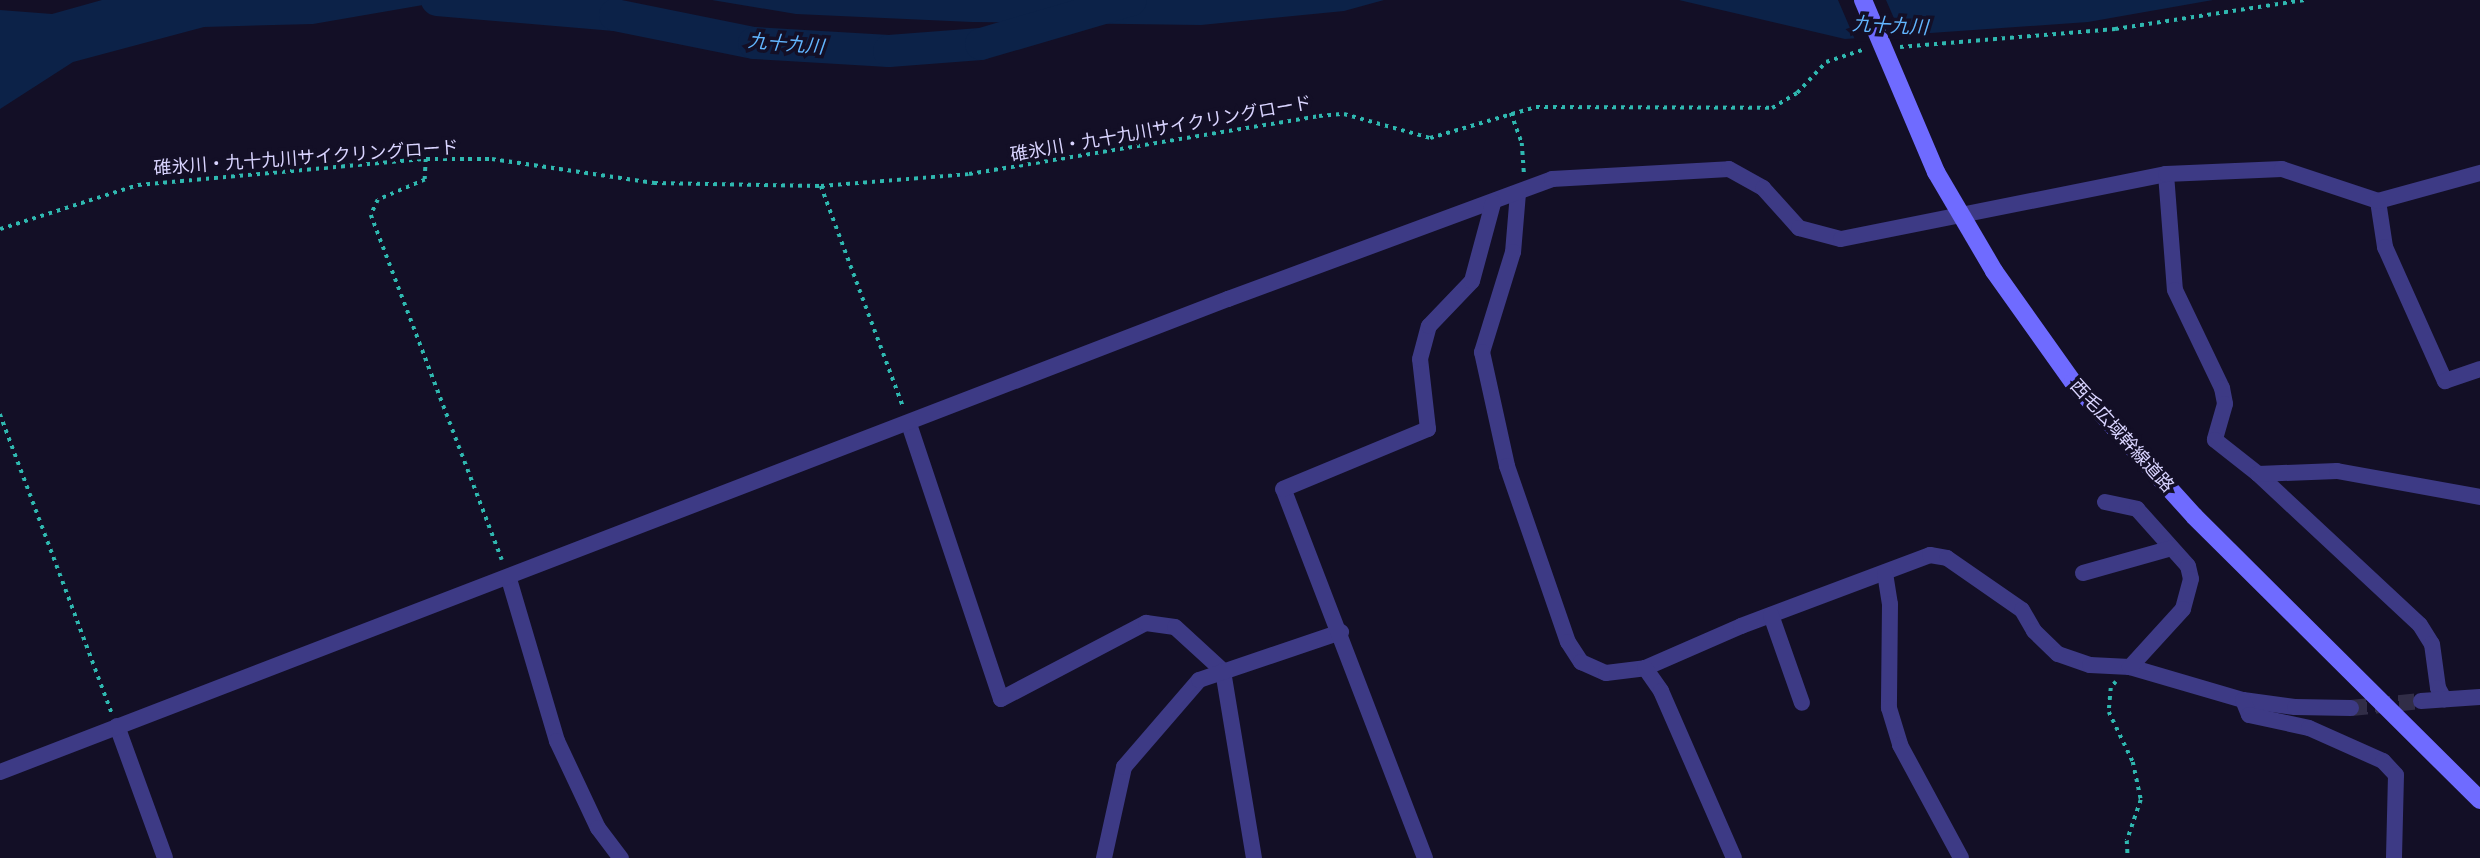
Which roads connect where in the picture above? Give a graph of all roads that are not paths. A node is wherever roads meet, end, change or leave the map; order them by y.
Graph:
1 (1863, 0) edge
2 (2166, 173) junction
3 (2480, 173) edge
4 (1523, 191) junction
5 (2378, 201) junction
6 (1493, 202) junction
7 (1961, 212) junction
8 (2480, 369) edge
9 (909, 424) junction
10 (2258, 474) junction
11 (2480, 497) edge
12 (2105, 502) dead end
13 (2172, 548) junction
14 (1885, 573) junction
15 (2083, 573) dead end
16 (509, 579) junction
17 (1771, 615) junction
18 (1341, 632) junction
19 (2130, 667) junction
20 (1645, 668) junction
21 (1223, 671) junction
22 (2480, 697) edge
23 (2444, 699) junction
24 (2243, 700) junction
25 (2421, 701) tunnel mouth
26 (1802, 704) dead end
27 (2351, 708) tunnel mouth
28 (117, 726) junction
29 (0, 772) edge
30 (2480, 800) edge
31 (165, 858) edge
32 (621, 858) edge
33 (1104, 858) edge
34 (1254, 858) edge
35 (1425, 858) edge
36 (1734, 858) edge
37 (1961, 858) edge
38 (2394, 858) edge

1 - 7 main road, 西毛広域幹線道路, bridge
2 - 5 street
2 - 7 street
2 - 10 street
3 - 5 street
4 - 6 street
4 - 7 street
4 - 20 street
5 - 8 street
6 - 9 street
6 - 18 street
7 - 30 main road, 西毛広域幹線道路
9 - 16 street
9 - 21 street
10 - 11 street
10 - 23 street
12 - 13 street
13 - 15 street
13 - 19 street
14 - 17 street
14 - 19 street
14 - 37 street
16 - 28 street
16 - 32 street
17 - 20 street
17 - 26 street
18 - 21 street
18 - 35 street
19 - 24 street
20 - 36 street
21 - 33 street
21 - 34 street
22 - 23 street
23 - 25 street
24 - 27 street
24 - 38 street
28 - 29 street
28 - 31 street

